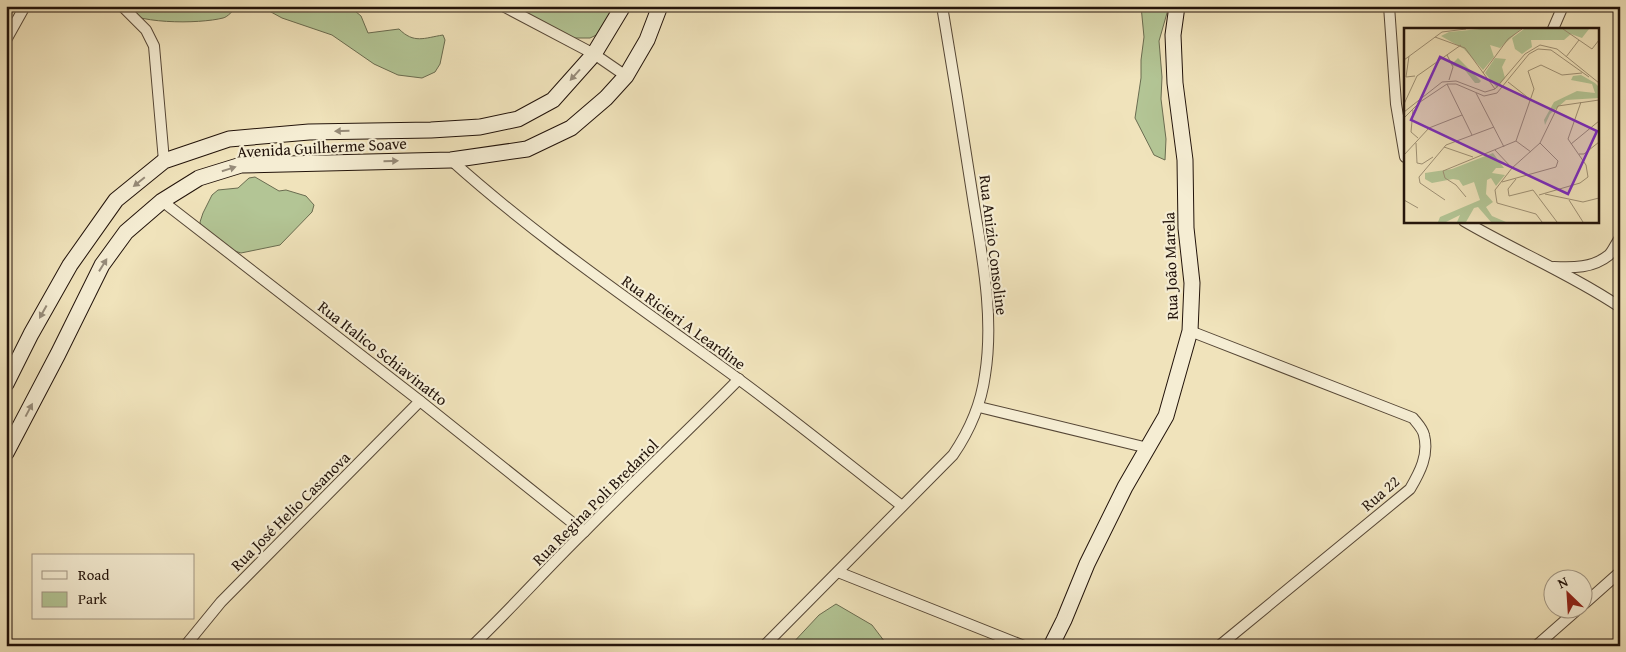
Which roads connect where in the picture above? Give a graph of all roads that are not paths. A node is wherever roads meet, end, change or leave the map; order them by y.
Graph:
1 (25, 6) edge
2 (122, 6) edge
3 (503, 6) edge
4 (623, 6) edge
5 (660, 6) edge
6 (942, 6) edge
7 (1177, 6) edge
8 (1389, 6) edge
9 (1564, 6) edge
10 (1553, 28) edge
11 (6, 40) edge
12 (594, 54) junction
13 (626, 76) junction
14 (1404, 151) edge
15 (451, 160) junction
16 (164, 162) junction
17 (162, 201) junction
18 (1466, 222) edge
19 (1620, 238) edge
20 (1551, 267) junction
21 (1620, 307) edge
22 (1190, 331) junction
23 (739, 379) junction
24 (6, 384) edge
25 (420, 401) junction
26 (978, 407) junction
27 (1148, 448) junction
28 (6, 453) edge
29 (902, 506) junction
30 (584, 532) junction
31 (838, 572) junction
32 (1620, 572) edge
33 (1594, 595) edge
34 (1566, 620) edge
35 (185, 646) edge
36 (472, 646) edge
37 (764, 646) edge
38 (1024, 646) edge
39 (1051, 646) edge
40 (1219, 646) edge
41 (1536, 646) edge

1 - 11 street
2 - 16 street
3 - 12 street
4 - 12 street, Avenida Guilherme Soave
5 - 13 street, Avenida Guilherme Soave
6 - 26 street, Rua Anizio Consoline
7 - 22 street, Rua João Marela
8 - 14 street
9 - 10 street
12 - 13 street
12 -> 16 street, Avenida Guilherme Soave
13 - 15 street, Avenida Guilherme Soave
17 -> 15 street, Avenida Guilherme Soave
15 - 23 street, Rua Ricieri A Leardine
16 -> 24 street, Avenida Guilherme Soave
17 - 25 street, Rua Italico Schiavinatto
28 -> 17 street, Avenida Guilherme Soave
18 - 20 street
19 - 20 street
20 - 21 street
22 - 27 street, Rua João Marela
22 - 40 street, Rua 22
23 - 29 street, Rua Ricieri A Leardine
23 - 30 street, Rua Regina Poli Bredariol
25 - 30 street, Rua Italico Schiavinatto
25 - 35 street, Rua José Helio Casanova
26 - 27 street
26 - 29 street, Rua Anizio Consoline
27 - 39 street, Rua João Marela
29 - 31 street, Rua Anizio Consoline
30 - 36 street, Rua Regina Poli Bredariol
31 - 37 street, Rua Anizio Consoline
31 - 38 street
32 - 33 street
34 - 41 street

